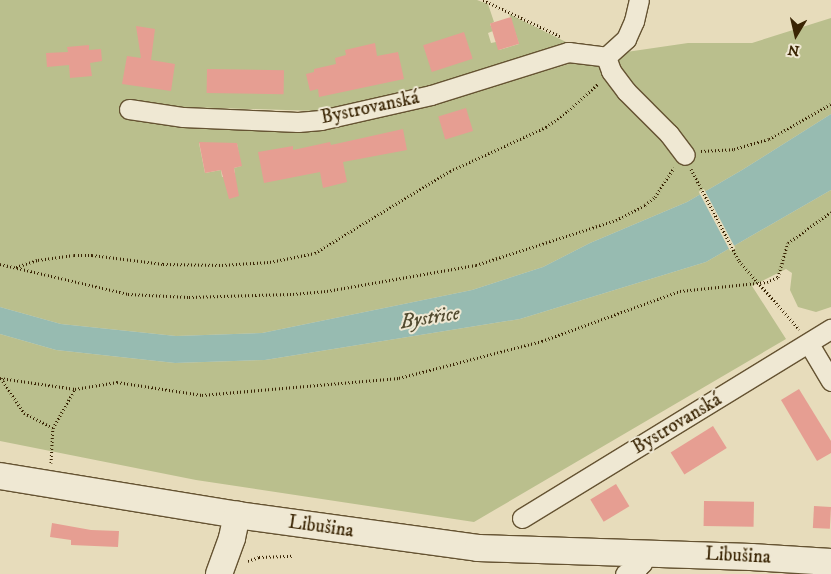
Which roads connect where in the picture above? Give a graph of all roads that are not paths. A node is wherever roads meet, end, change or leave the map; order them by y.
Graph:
1 (639, 0) edge
2 (609, 64) junction
3 (128, 109) dead end
4 (685, 155) road end
5 (831, 329) edge
6 (809, 344) junction
7 (831, 381) edge
8 (0, 476) edge
9 (237, 515) junction
10 (522, 518) dead end
11 (644, 553) junction
12 (831, 562) edge
13 (219, 574) edge
14 (625, 574) edge

1 - 2 street
2 - 3 street, Bystrovanská
2 - 4 street
5 - 6 street, Bystrovanská
6 - 7 street
6 - 10 street, Bystrovanská
8 - 9 street, Libušina
9 - 11 street, Libušina
9 - 13 street
11 - 12 street, Libušina
11 - 14 street

